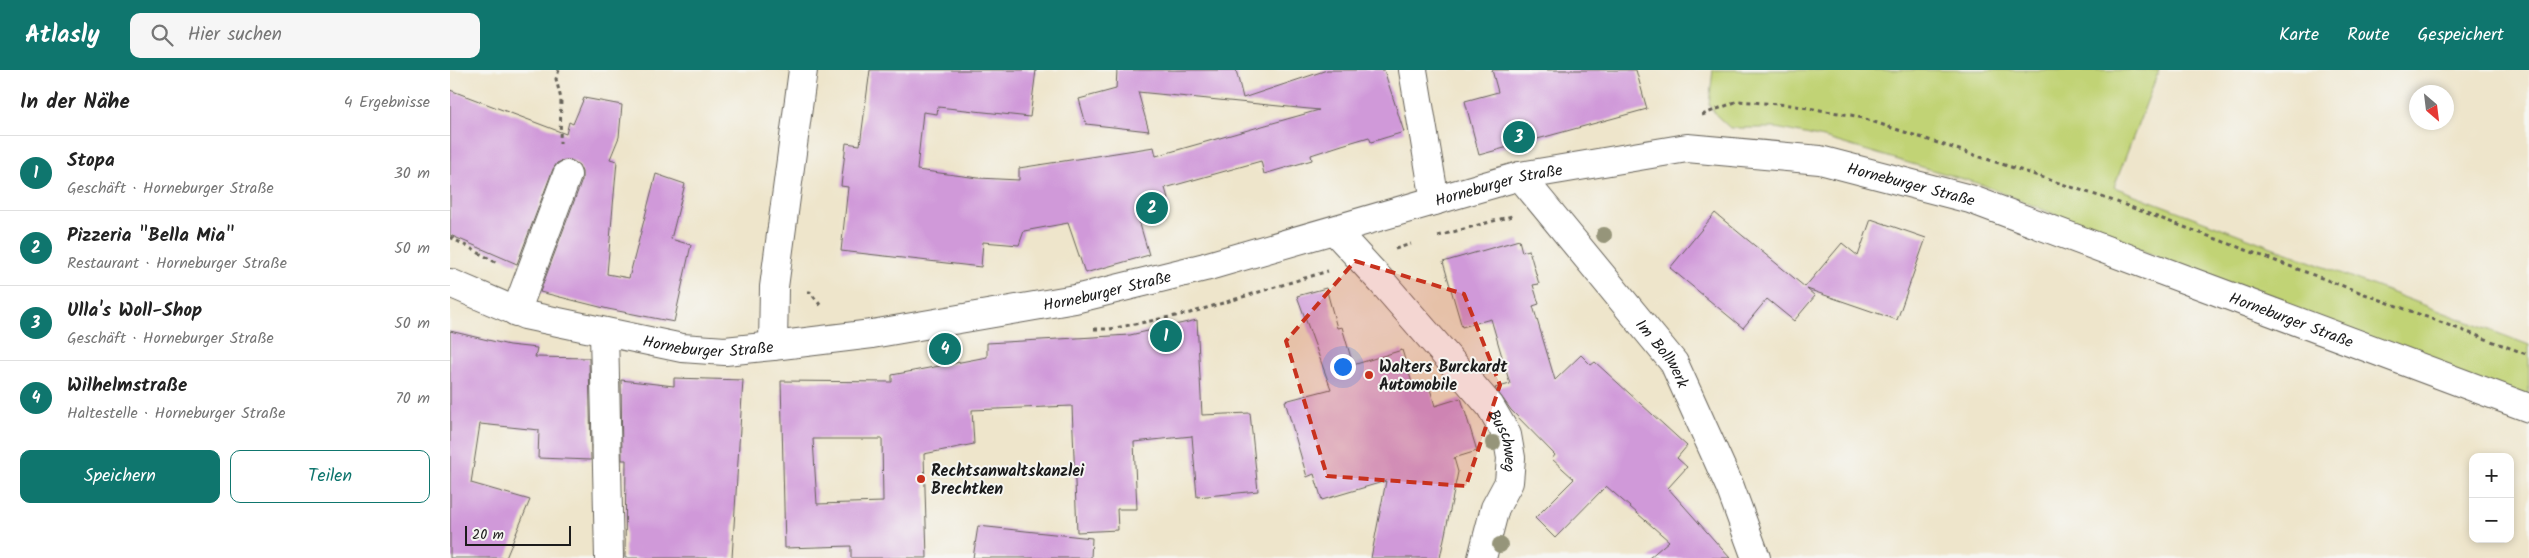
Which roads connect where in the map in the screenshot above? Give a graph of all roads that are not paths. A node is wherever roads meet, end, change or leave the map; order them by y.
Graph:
1 (803, 70) edge
2 (1413, 70) edge
3 (567, 175) road end
4 (1520, 176) junction
5 (1436, 201) junction
6 (1335, 230) junction
7 (450, 283) edge
8 (516, 312) junction
9 (604, 332) junction
10 (773, 346) junction
11 (2529, 408) edge
12 (609, 558) edge
13 (1482, 558) edge
14 (1756, 558) edge

1 - 10 street
2 - 5 street
3 - 8 street
4 - 5 street, Horneburger Straße
4 - 11 street, Horneburger Straße
4 - 14 street, Im Bollwerk
5 - 6 street, Horneburger Straße
6 - 10 street, Horneburger Straße
6 - 13 street, Buschweg
7 - 8 street, Horneburger Straße
8 - 9 street, Horneburger Straße
9 - 10 street, Horneburger Straße
9 - 12 street

